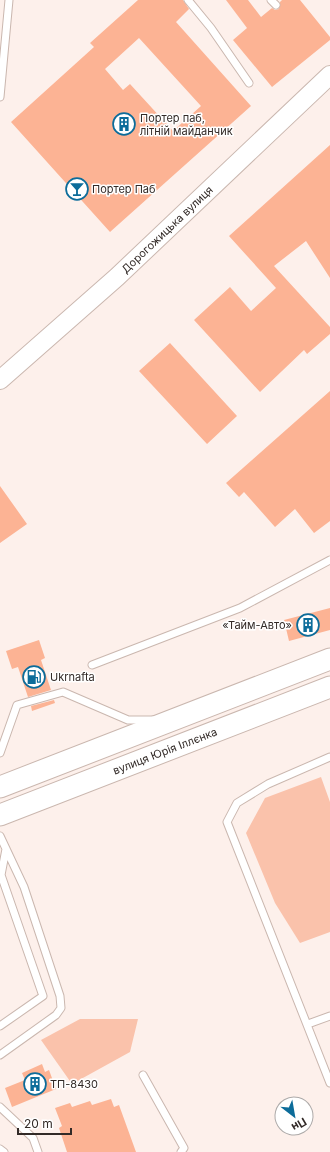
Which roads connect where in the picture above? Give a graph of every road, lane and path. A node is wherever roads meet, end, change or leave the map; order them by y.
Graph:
1 (9, 0) edge
2 (188, 0) edge
3 (330, 75) edge
4 (249, 83) dead end
5 (0, 97) edge
6 (0, 380) edge
7 (330, 560) edge
8 (330, 659) edge
9 (92, 665) dead end
10 (330, 687) edge
11 (171, 721) junction
12 (0, 753) edge
13 (330, 757) edge
14 (0, 787) edge
15 (0, 815) edge
16 (0, 836) edge
17 (6, 849) junction
18 (330, 1016) edge
19 (308, 1024) junction
20 (0, 1026) edge
21 (0, 1055) edge
22 (143, 1075) dead end
23 (330, 1083) edge
24 (0, 1107) edge
25 (0, 1149) edge
26 (4, 1152) edge
27 (38, 1152) edge
28 (181, 1152) edge

1 - 5 lane
2 - 4 lane
3 - 6 street, Дорогожицька вулиця
7 - 9 lane
8 - 11 main road
10 - 15 main road, вулиця Юрія Іллєнка
11 - 12 lane
11 - 14 main road
13 - 19 lane
16 - 17 lane
17 - 20 lane
17 - 21 lane
18 - 19 lane
19 - 23 lane
22 - 28 lane
24 - 27 lane
25 - 26 lane

